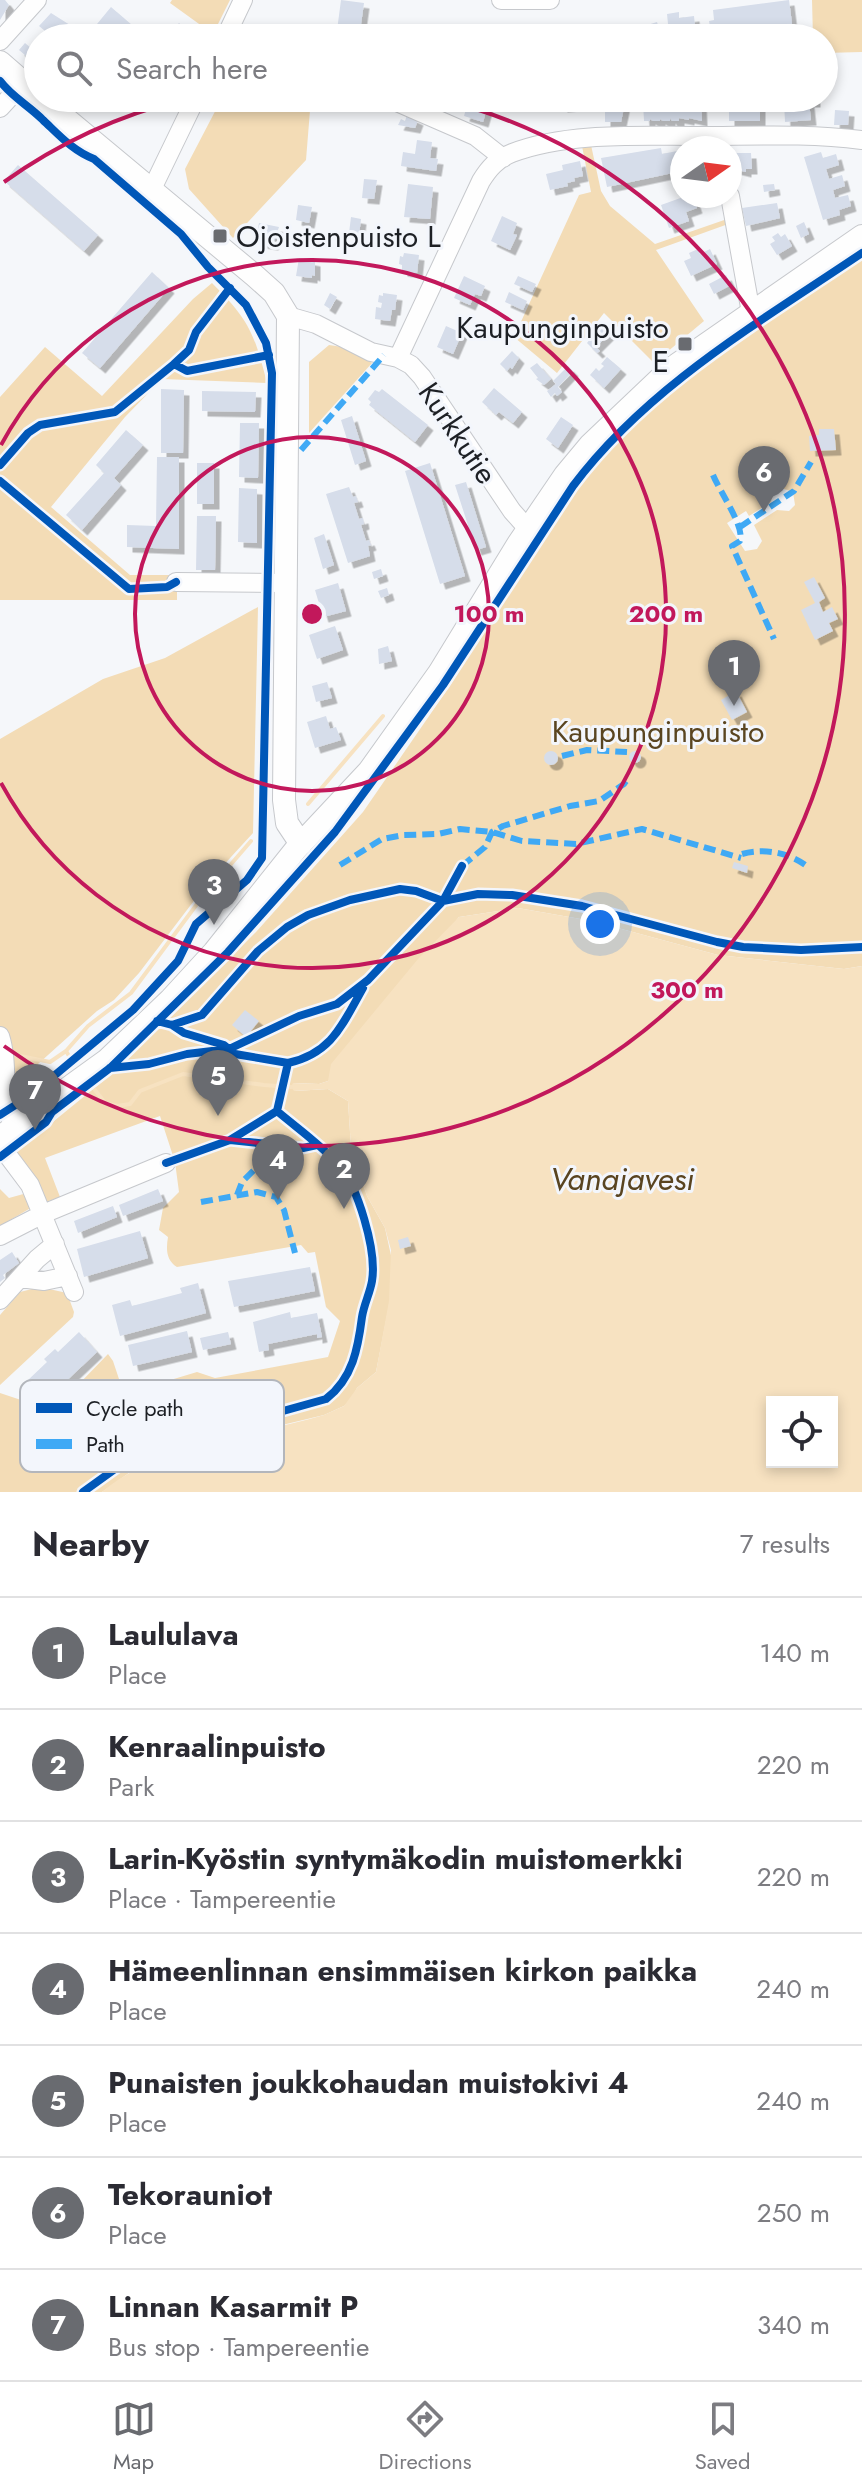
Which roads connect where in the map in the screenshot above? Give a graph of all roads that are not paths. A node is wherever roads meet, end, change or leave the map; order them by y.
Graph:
1 (37, 0) edge
2 (243, 0) edge
3 (501, 0) edge
4 (550, 0) edge
5 (232, 24) edge
6 (0, 41) edge
7 (0, 62) edge
8 (24, 83) edge
9 (24, 97) edge
10 (0, 108) edge
11 (58, 112) edge
12 (189, 112) edge
13 (420, 112) edge
14 (742, 140) edge
15 (862, 140) edge
16 (670, 141) edge
17 (503, 158) junction
18 (151, 191) junction
19 (732, 208) edge
20 (862, 236) edge
21 (751, 313) junction
22 (288, 316) junction
23 (398, 358) junction
24 (528, 529) junction
25 (176, 582) dead end
26 (286, 583) junction
27 (301, 844) junction
28 (0, 1036) edge
29 (7, 1132) edge
30 (0, 1145) edge
31 (166, 1163) dead end
32 (43, 1214) junction
33 (0, 1236) edge
34 (55, 1244) junction
35 (20, 1278) junction
36 (0, 1300) edge

1 - 6 street
2 - 5 street
3 - 4 street
7 - 8 main road
9 - 10 street
11 - 18 main road
12 - 18 street
13 - 17 street
14 - 15 street
16 - 17 street
17 - 23 street
18 - 22 main road
19 - 21 street
20 - 21 main road
21 - 24 main road
22 - 23 street, Kurkkutie
22 - 26 main road
23 - 24 street, Kurkkutie
24 - 27 main road
25 - 26 street
26 - 27 main road
27 - 29 main road
28 - 29 street
30 - 32 street
31 - 32 street
32 - 33 street
32 - 34 street
34 - 35 street
34 - 35 street
35 - 36 street

